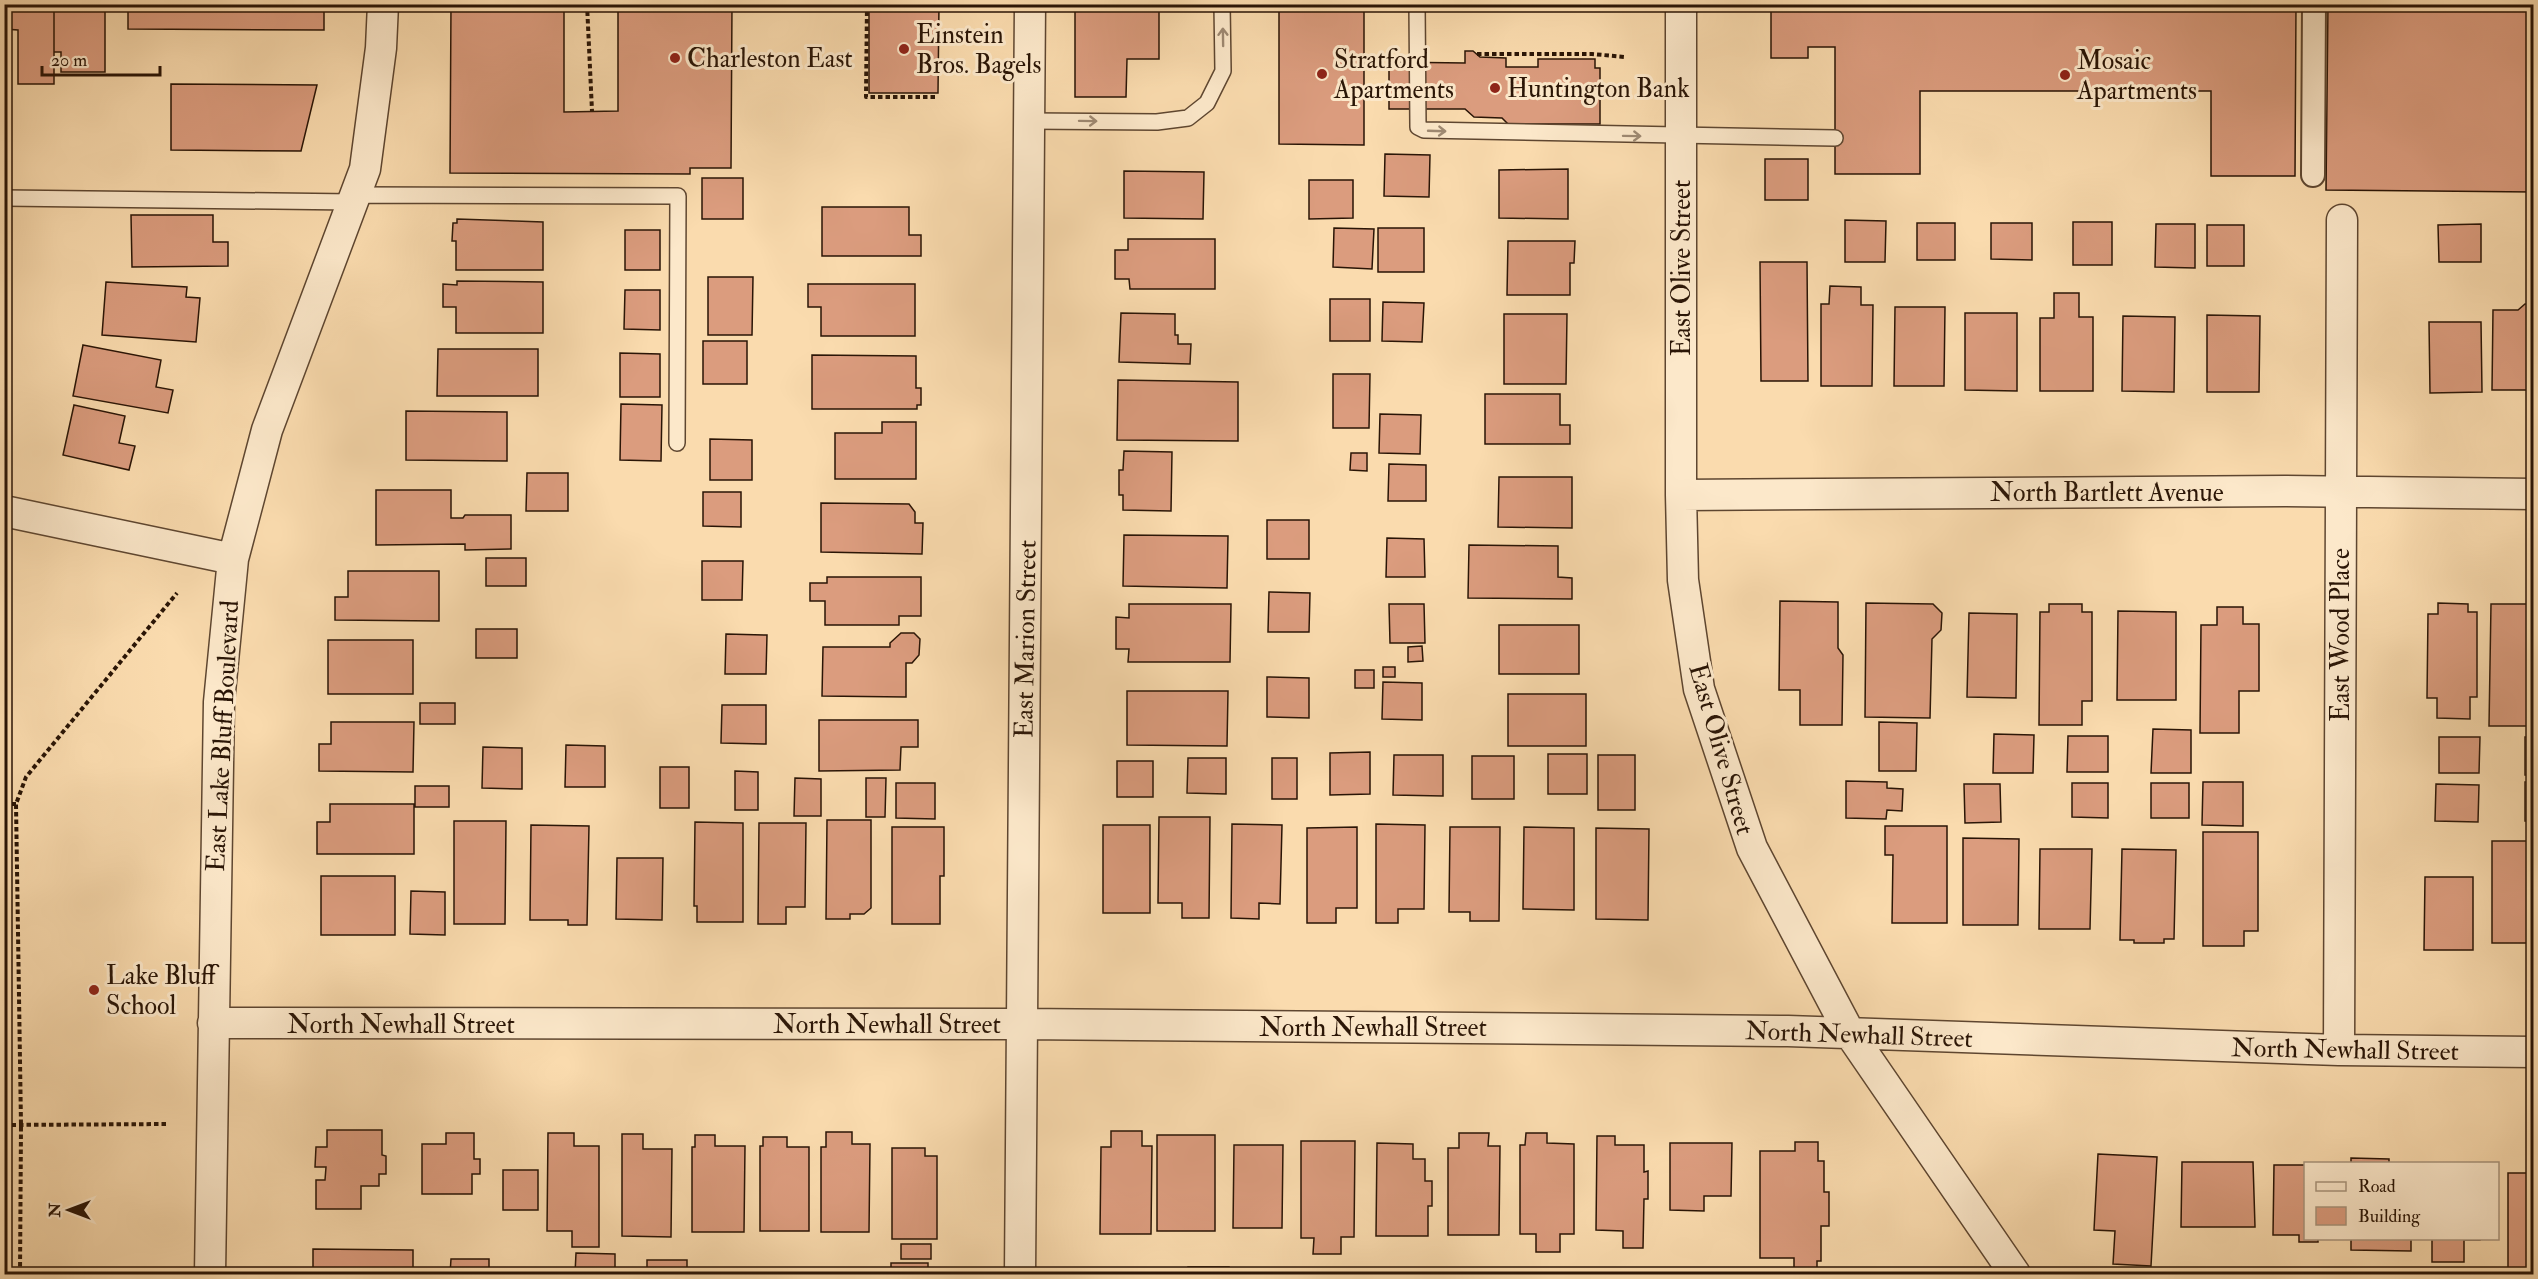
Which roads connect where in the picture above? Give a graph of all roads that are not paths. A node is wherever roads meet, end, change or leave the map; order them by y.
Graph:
1 (383, 4) edge
2 (1030, 4) edge
3 (1222, 4) edge
4 (1417, 4) edge
5 (1681, 4) edge
6 (2314, 4) edge
7 (1029, 121) junction
8 (1681, 136) junction
9 (1835, 138) dead end
10 (2313, 175) dead end
11 (4, 198) edge
12 (355, 198) junction
13 (2342, 220) dead end
14 (677, 443) dead end
15 (2341, 492) junction
16 (2534, 494) edge
17 (1681, 495) junction
18 (4, 511) edge
19 (233, 560) junction
20 (213, 1023) junction
21 (1021, 1024) junction
22 (1849, 1032) junction
23 (2339, 1050) junction
24 (2534, 1052) edge
25 (210, 1275) edge
26 (1020, 1275) edge
27 (2015, 1275) edge

1 - 12 street, East Lake Bluff Boulevard
2 - 7 street, East Marion Street
7 -> 3 lane
4 -> 8 lane
5 - 8 street, East Olive Street
6 - 10 street
7 - 21 street, East Marion Street
8 - 9 lane
8 - 17 street, East Olive Street
11 - 12 lane
12 - 14 lane
12 - 19 street, East Lake Bluff Boulevard
13 - 15 street, East Wood Place
15 - 16 street, North Bartlett Avenue
15 - 17 street, North Bartlett Avenue
15 - 23 street, East Wood Place
17 - 22 street, East Olive Street
18 - 19 street
19 - 20 street, East Lake Bluff Boulevard
20 - 21 street, North Newhall Street
20 - 25 street, East Lake Bluff Boulevard
21 - 22 street, North Newhall Street
21 - 26 street, East Marion Street
22 - 23 street, North Newhall Street
22 - 27 street, East Olive Street
23 - 24 street, North Newhall Street

